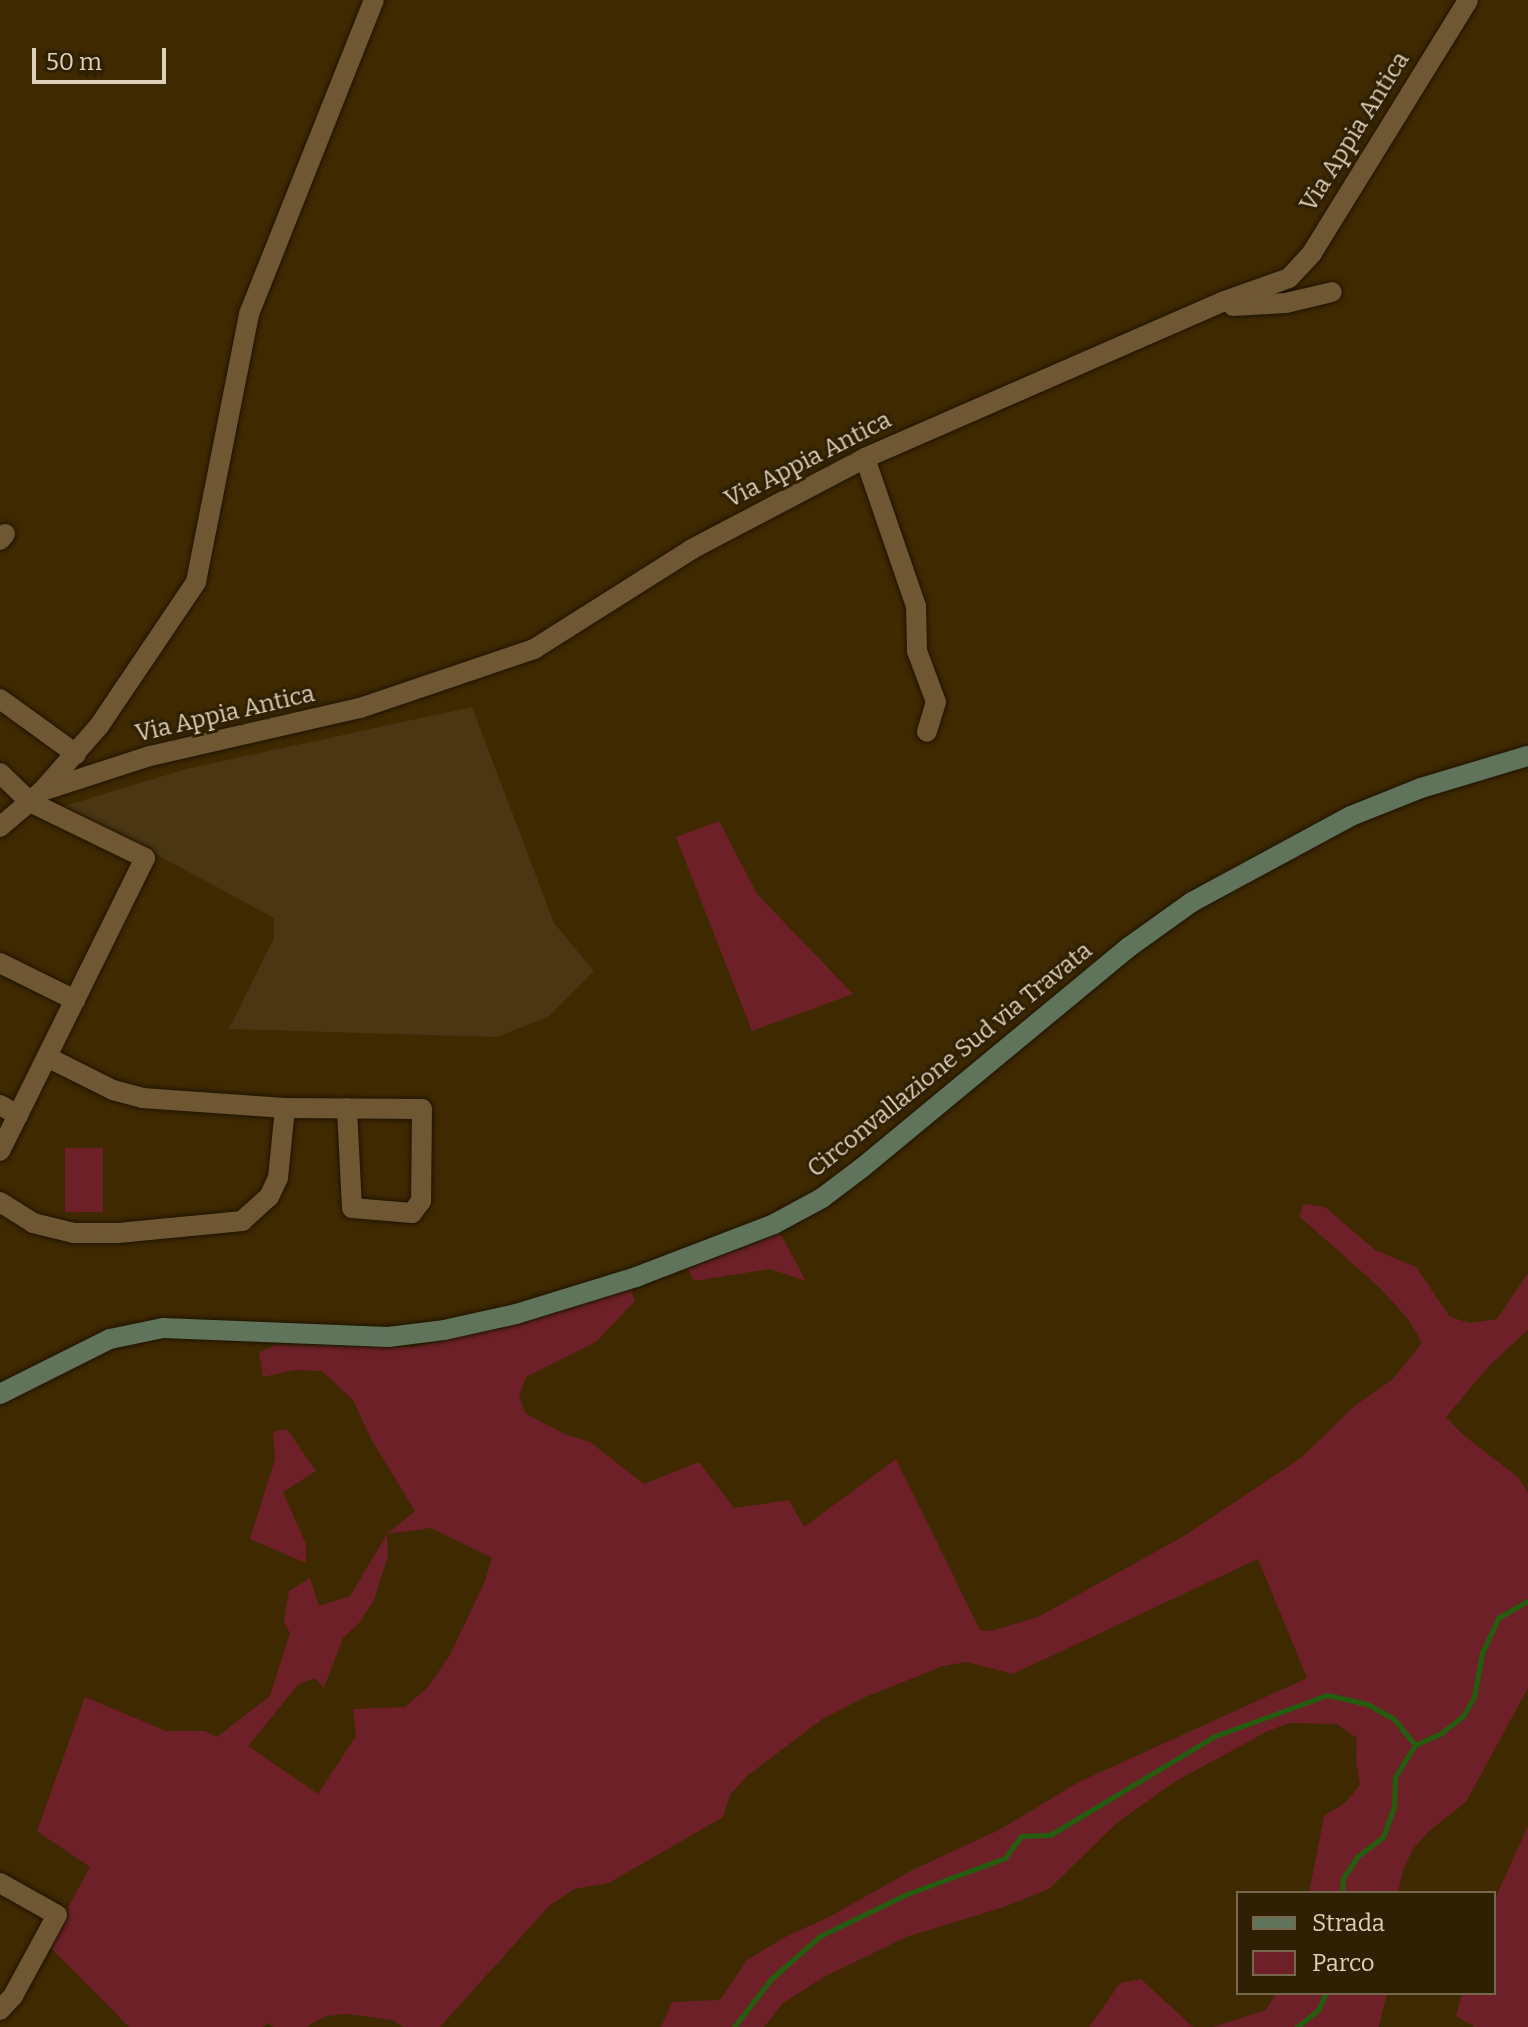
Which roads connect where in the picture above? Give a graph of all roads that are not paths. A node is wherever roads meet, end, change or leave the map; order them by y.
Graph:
1 (374, 0) edge
2 (1468, 0) edge
3 (1332, 292) dead end
4 (1222, 302) junction
5 (865, 458) junction
6 (0, 699) edge
7 (927, 732) dead end
8 (76, 754) junction
9 (1528, 756) edge
10 (0, 773) edge
11 (36, 797) junction
12 (0, 827) edge
13 (0, 963) edge
14 (75, 1000) junction
15 (47, 1057) junction
16 (285, 1108) junction
17 (347, 1108) junction
18 (9, 1110) edge
19 (0, 1151) edge
20 (0, 1202) edge
21 (2, 1394) edge
22 (0, 1883) edge
23 (0, 2010) edge

1 - 8 street
2 - 4 street, Via Appia Antica
3 - 4 street
4 - 5 street, Via Appia Antica
5 - 7 street
5 - 11 street, Via Appia Antica
6 - 8 street
8 - 11 street
9 - 21 street, Circonvallazione Sud via Travata
10 - 11 street
11 - 12 street, Via Appia Antica
11 - 14 street
13 - 14 street
14 - 15 street
15 - 16 street
15 - 18 street
16 - 17 street
16 - 20 street
17 - 17 street
18 - 19 street
22 - 23 street

